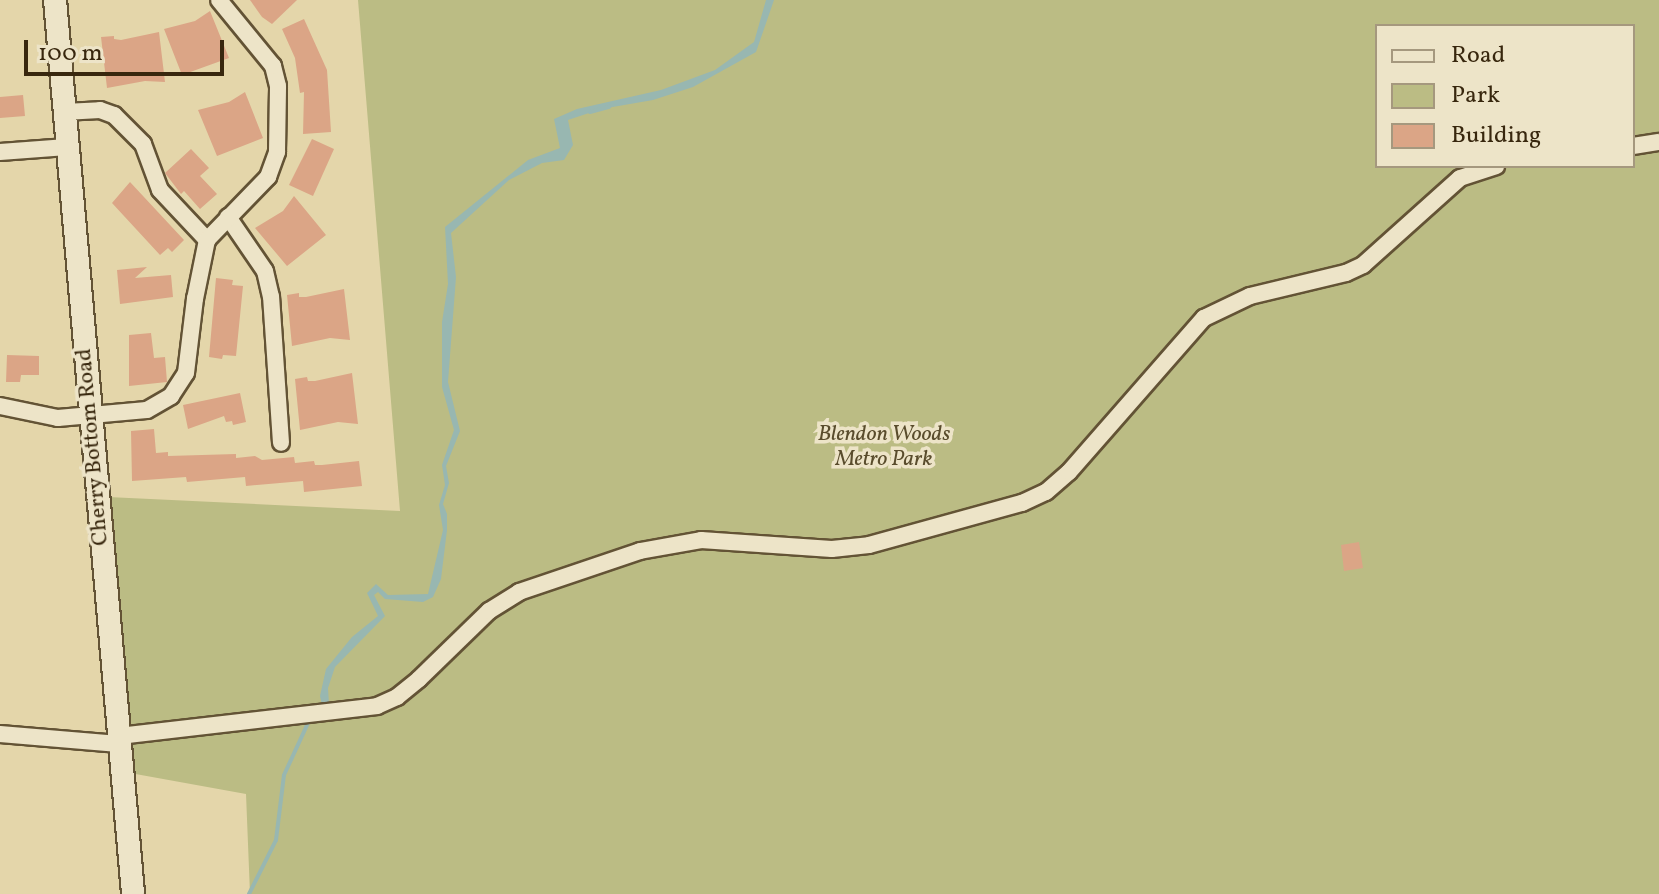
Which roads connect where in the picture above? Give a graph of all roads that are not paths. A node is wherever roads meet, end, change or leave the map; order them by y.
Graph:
1 (55, 0) edge
2 (219, 0) edge
3 (64, 112) junction
4 (1659, 142) edge
5 (1635, 146) edge
6 (67, 147) junction
7 (0, 152) edge
8 (1490, 168) edge
9 (228, 217) junction
10 (207, 240) junction
11 (0, 406) edge
12 (90, 416) junction
13 (281, 443) dead end
14 (0, 734) edge
15 (119, 740) junction
16 (133, 894) edge

1 - 3 main road, Cherry Bottom Road
2 - 9 street
3 - 6 main road, Cherry Bottom Road
3 - 10 street
4 - 5 street
6 - 7 street
6 - 12 main road, Cherry Bottom Road
8 - 15 street
9 - 10 street
9 - 13 street
10 - 12 street
11 - 12 street
12 - 15 main road, Cherry Bottom Road
14 - 15 street
15 - 16 main road, Cherry Bottom Road

